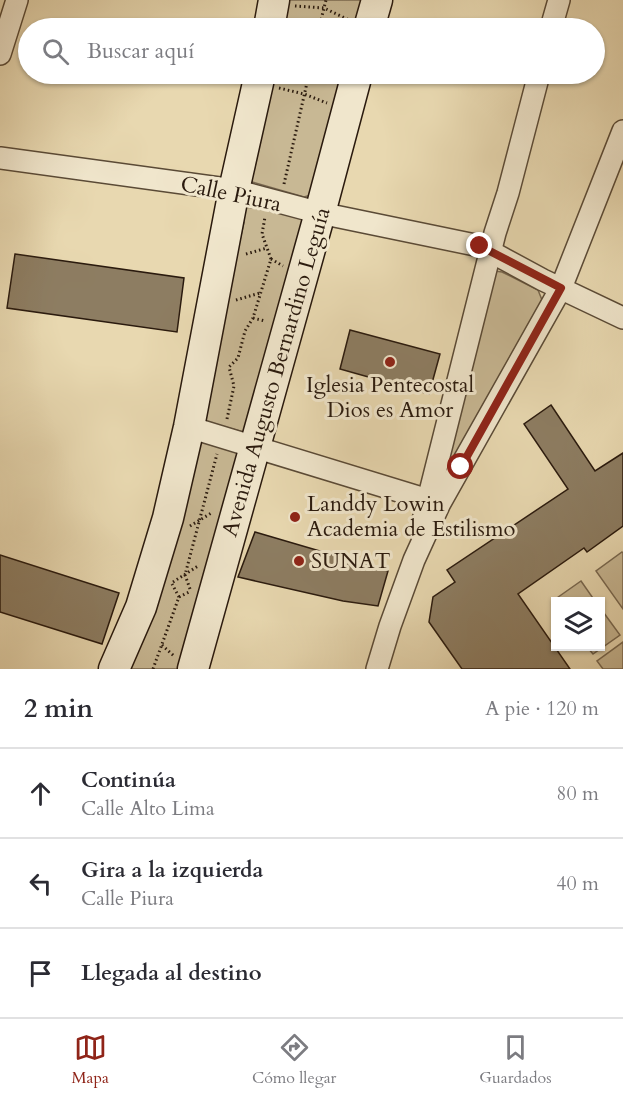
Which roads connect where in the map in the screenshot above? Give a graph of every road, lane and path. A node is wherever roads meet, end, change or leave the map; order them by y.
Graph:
1 (17, 0) edge
2 (326, 0) edge
3 (377, 0) edge
4 (559, 0) edge
5 (282, 3) edge
6 (324, 8) junction
7 (274, 18) edge
8 (322, 18) edge
9 (345, 18) edge
10 (366, 18) edge
11 (554, 18) edge
12 (2, 41) edge
13 (266, 84) edge
14 (278, 84) edge
15 (306, 84) edge
16 (354, 84) edge
17 (536, 84) edge
18 (304, 94) junction
19 (331, 104) dead end
20 (623, 131) edge
21 (0, 158) edge
22 (284, 184) dead end
23 (234, 190) junction
24 (320, 213) junction
25 (265, 214) dead end
26 (267, 248) junction
27 (490, 251) junction
28 (240, 256) dead end
29 (271, 259) junction
30 (287, 268) dead end
31 (561, 288) junction
32 (260, 293) junction
33 (231, 302) dead end
34 (253, 318) junction
35 (623, 318) edge
36 (273, 323) dead end
37 (227, 421) dead end
38 (189, 428) junction
39 (255, 446) junction
40 (218, 451) dead end
41 (433, 501) junction
42 (200, 565) dead end
43 (185, 575) junction
44 (165, 582) dead end
45 (171, 583) junction
46 (190, 591) dead end
47 (162, 645) junction
48 (186, 665) edge
49 (114, 669) edge
50 (153, 669) edge
51 (377, 669) edge

1 - 12 street
2 - 6 path
3 - 10 street
4 - 11 street
5 - 6 path
5 - 7 street
6 - 8 path
6 - 9 path
13 - 23 street
14 - 18 path
15 - 18 path
16 - 24 street, Avenida Augusto Bernardino Leguía
17 - 27 street
18 - 19 path
18 - 22 path
20 - 31 street
21 - 23 street, Calle Piura
23 - 24 street, Calle Piura
23 - 38 street
24 - 27 street, Calle Piura
24 - 39 street, Avenida Augusto Bernardino Leguía
25 - 26 path
26 - 28 path
26 - 29 path
27 - 31 street, Calle Piura
27 - 41 street
29 - 30 path
29 - 32 path
31 - 35 street, Calle Piura
31 - 41 street
32 - 33 path
32 - 34 path
34 - 36 path
34 - 37 path
38 - 39 street
38 - 49 street
39 - 41 street
39 - 48 street, Avenida Augusto Bernardino Leguía
40 - 43 path
41 - 51 street
42 - 43 path
43 - 45 path
43 - 46 path
44 - 45 path
45 - 47 path
47 - 48 path
47 - 50 path

